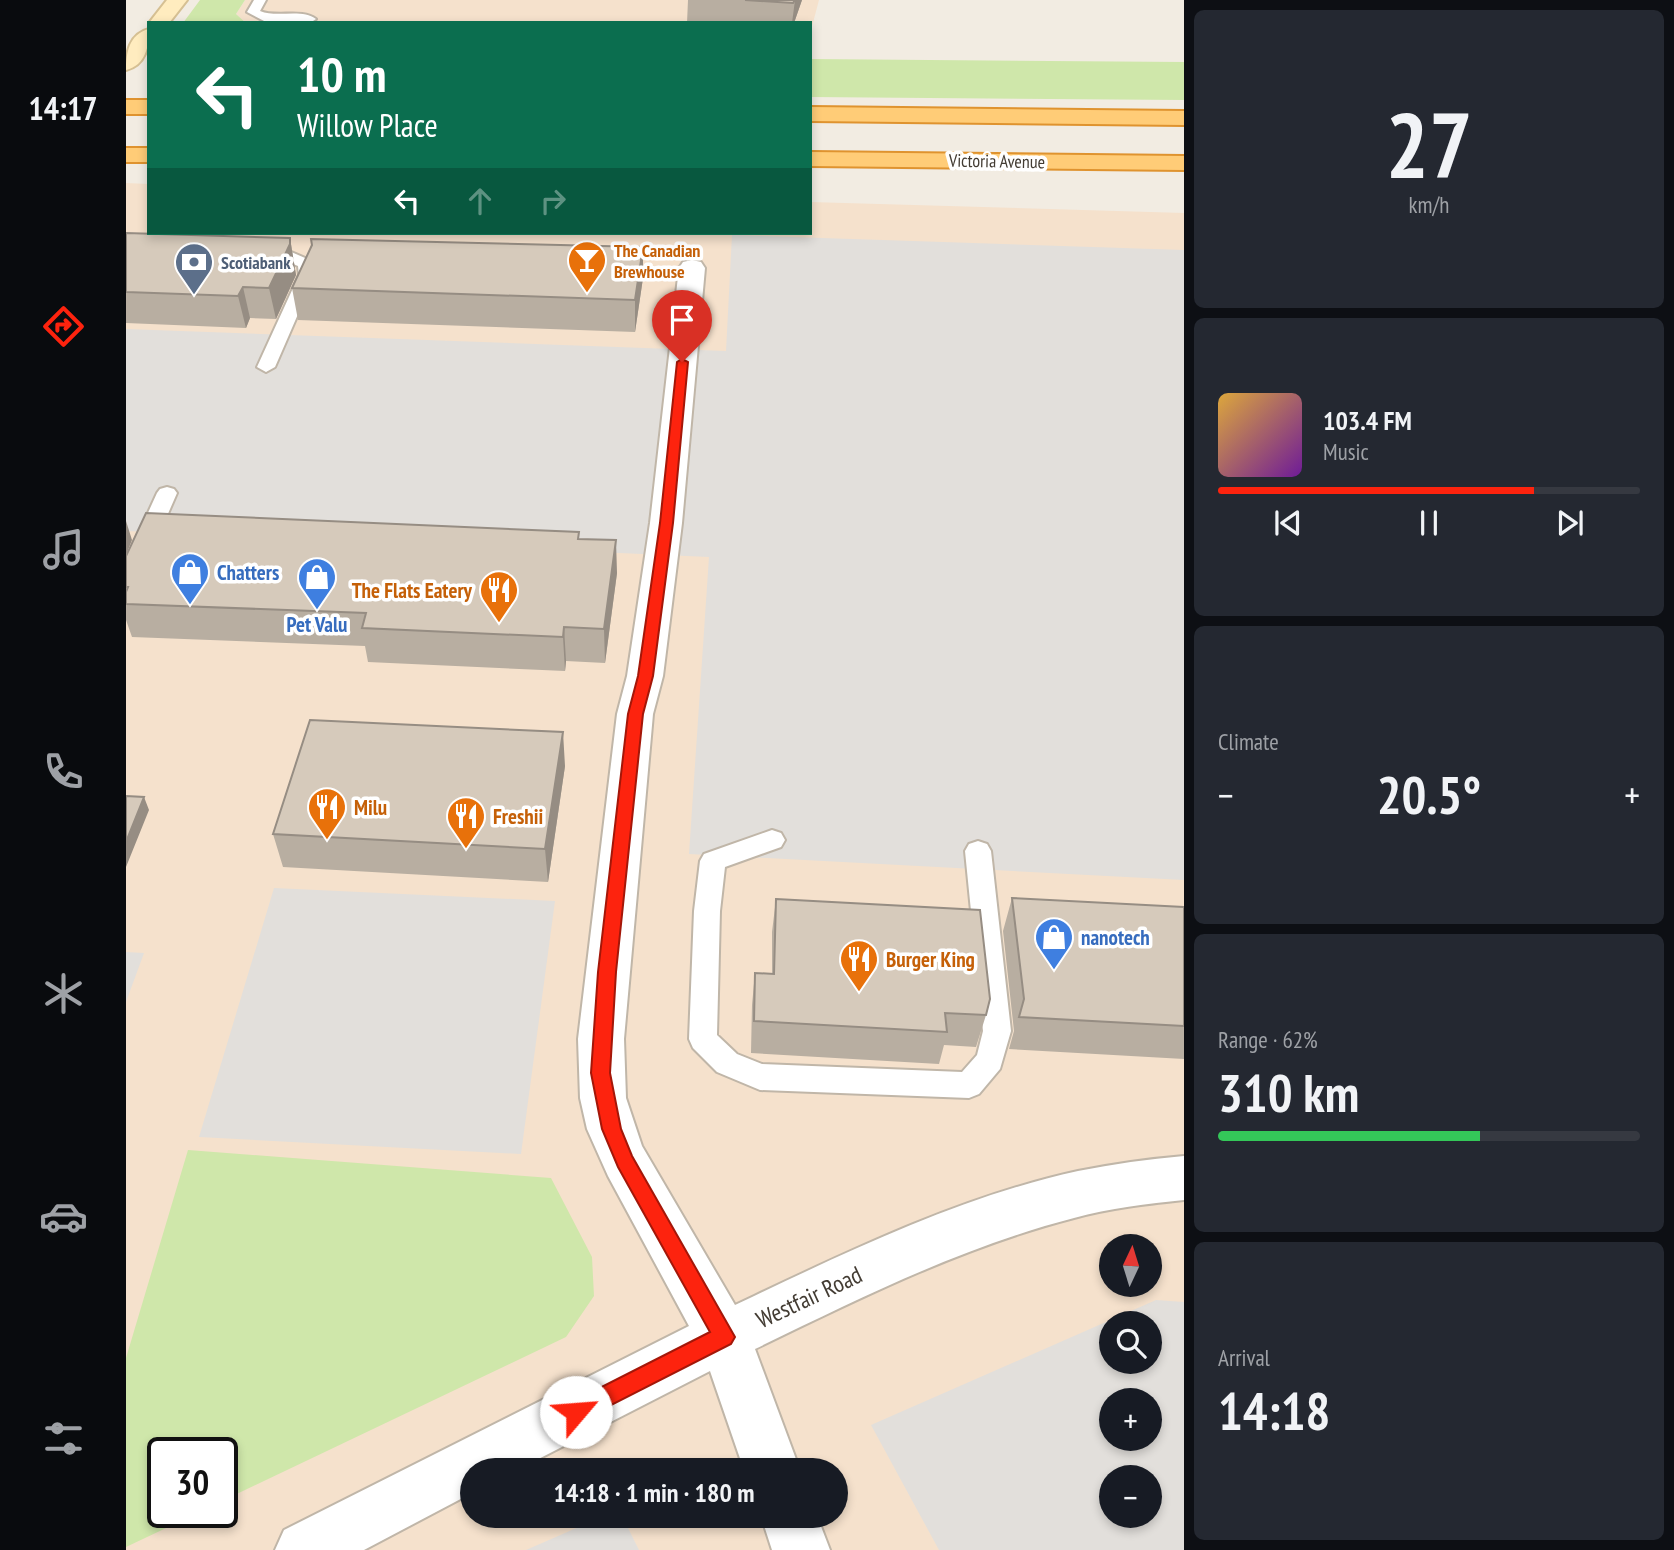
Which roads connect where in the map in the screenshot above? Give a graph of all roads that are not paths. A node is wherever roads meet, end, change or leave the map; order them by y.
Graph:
1 (177, 0) edge
2 (260, 0) edge
3 (310, 19) dead end
4 (161, 21) edge
5 (147, 38) edge
6 (126, 64) edge
7 (126, 107) edge
8 (147, 107) edge
9 (812, 114) edge
10 (994, 116) junction
11 (1184, 118) edge
12 (812, 120) edge
13 (1184, 153) edge
14 (126, 155) edge
15 (147, 155) edge
16 (812, 159) edge
17 (905, 159) junction
18 (1184, 163) edge
19 (248, 254) edge
20 (692, 268) dead end
21 (266, 367) dead end
22 (167, 494) dead end
23 (126, 585) edge
24 (772, 840) dead end
25 (978, 851) dead end
26 (1184, 1178) edge
27 (724, 1337) junction
28 (768, 1458) edge
29 (793, 1528) edge
30 (304, 1550) edge
31 (801, 1550) edge

1 - 4 main road
2 - 3 lane
5 - 6 main road
7 - 8 highway
9 - 10 highway
10 - 11 highway
10 - 12 highway
13 - 17 highway
14 - 15 highway
16 - 17 highway, Victoria Avenue
17 - 18 highway, Victoria Avenue
19 - 21 lane
20 - 27 street
22 - 23 lane
24 - 25 lane
26 - 27 street, Westfair Road
27 - 28 street
27 - 30 street, Westfair Road
29 - 31 street

